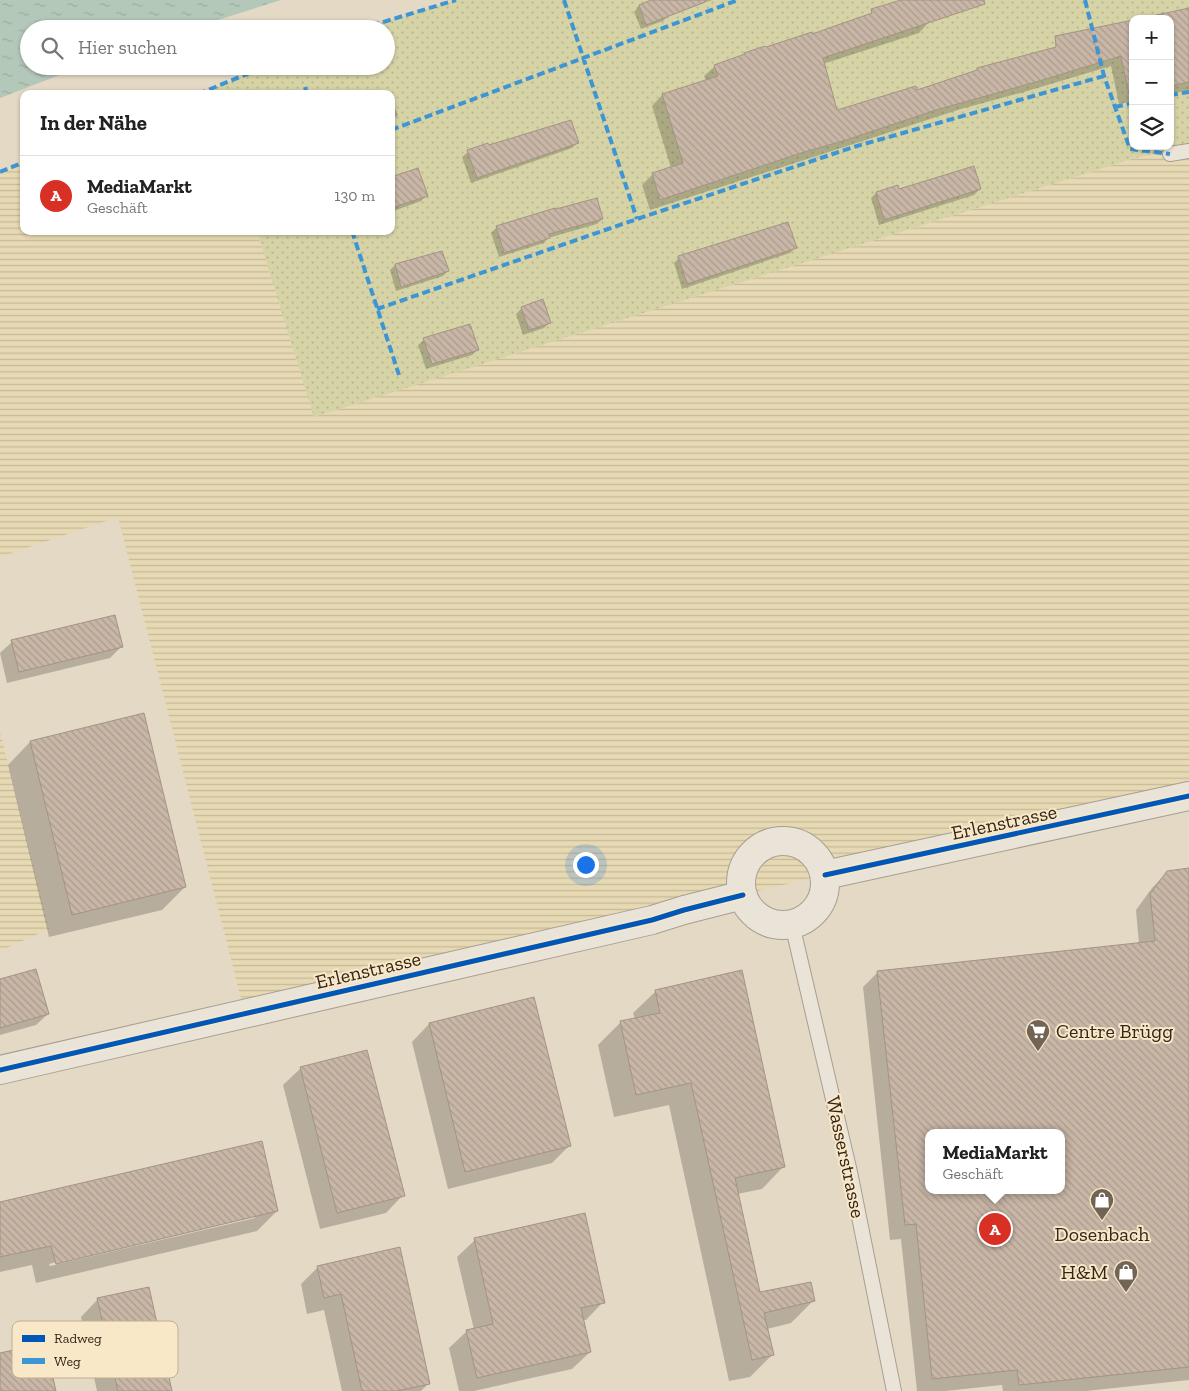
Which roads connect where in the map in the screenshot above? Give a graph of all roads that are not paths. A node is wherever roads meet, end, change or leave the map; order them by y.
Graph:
1 (1189, 151) edge
2 (1170, 154) dead end
3 (1189, 796) edge
4 (825, 876) junction
5 (743, 895) junction
6 (792, 924) junction
7 (0, 1070) edge
8 (894, 1391) edge

1 - 2 lane
3 - 4 street, Erlenstrasse
4 - 5 street
4 - 6 street
5 - 6 street
5 - 7 street, Erlenstrasse
6 - 8 lane, Wasserstrasse

